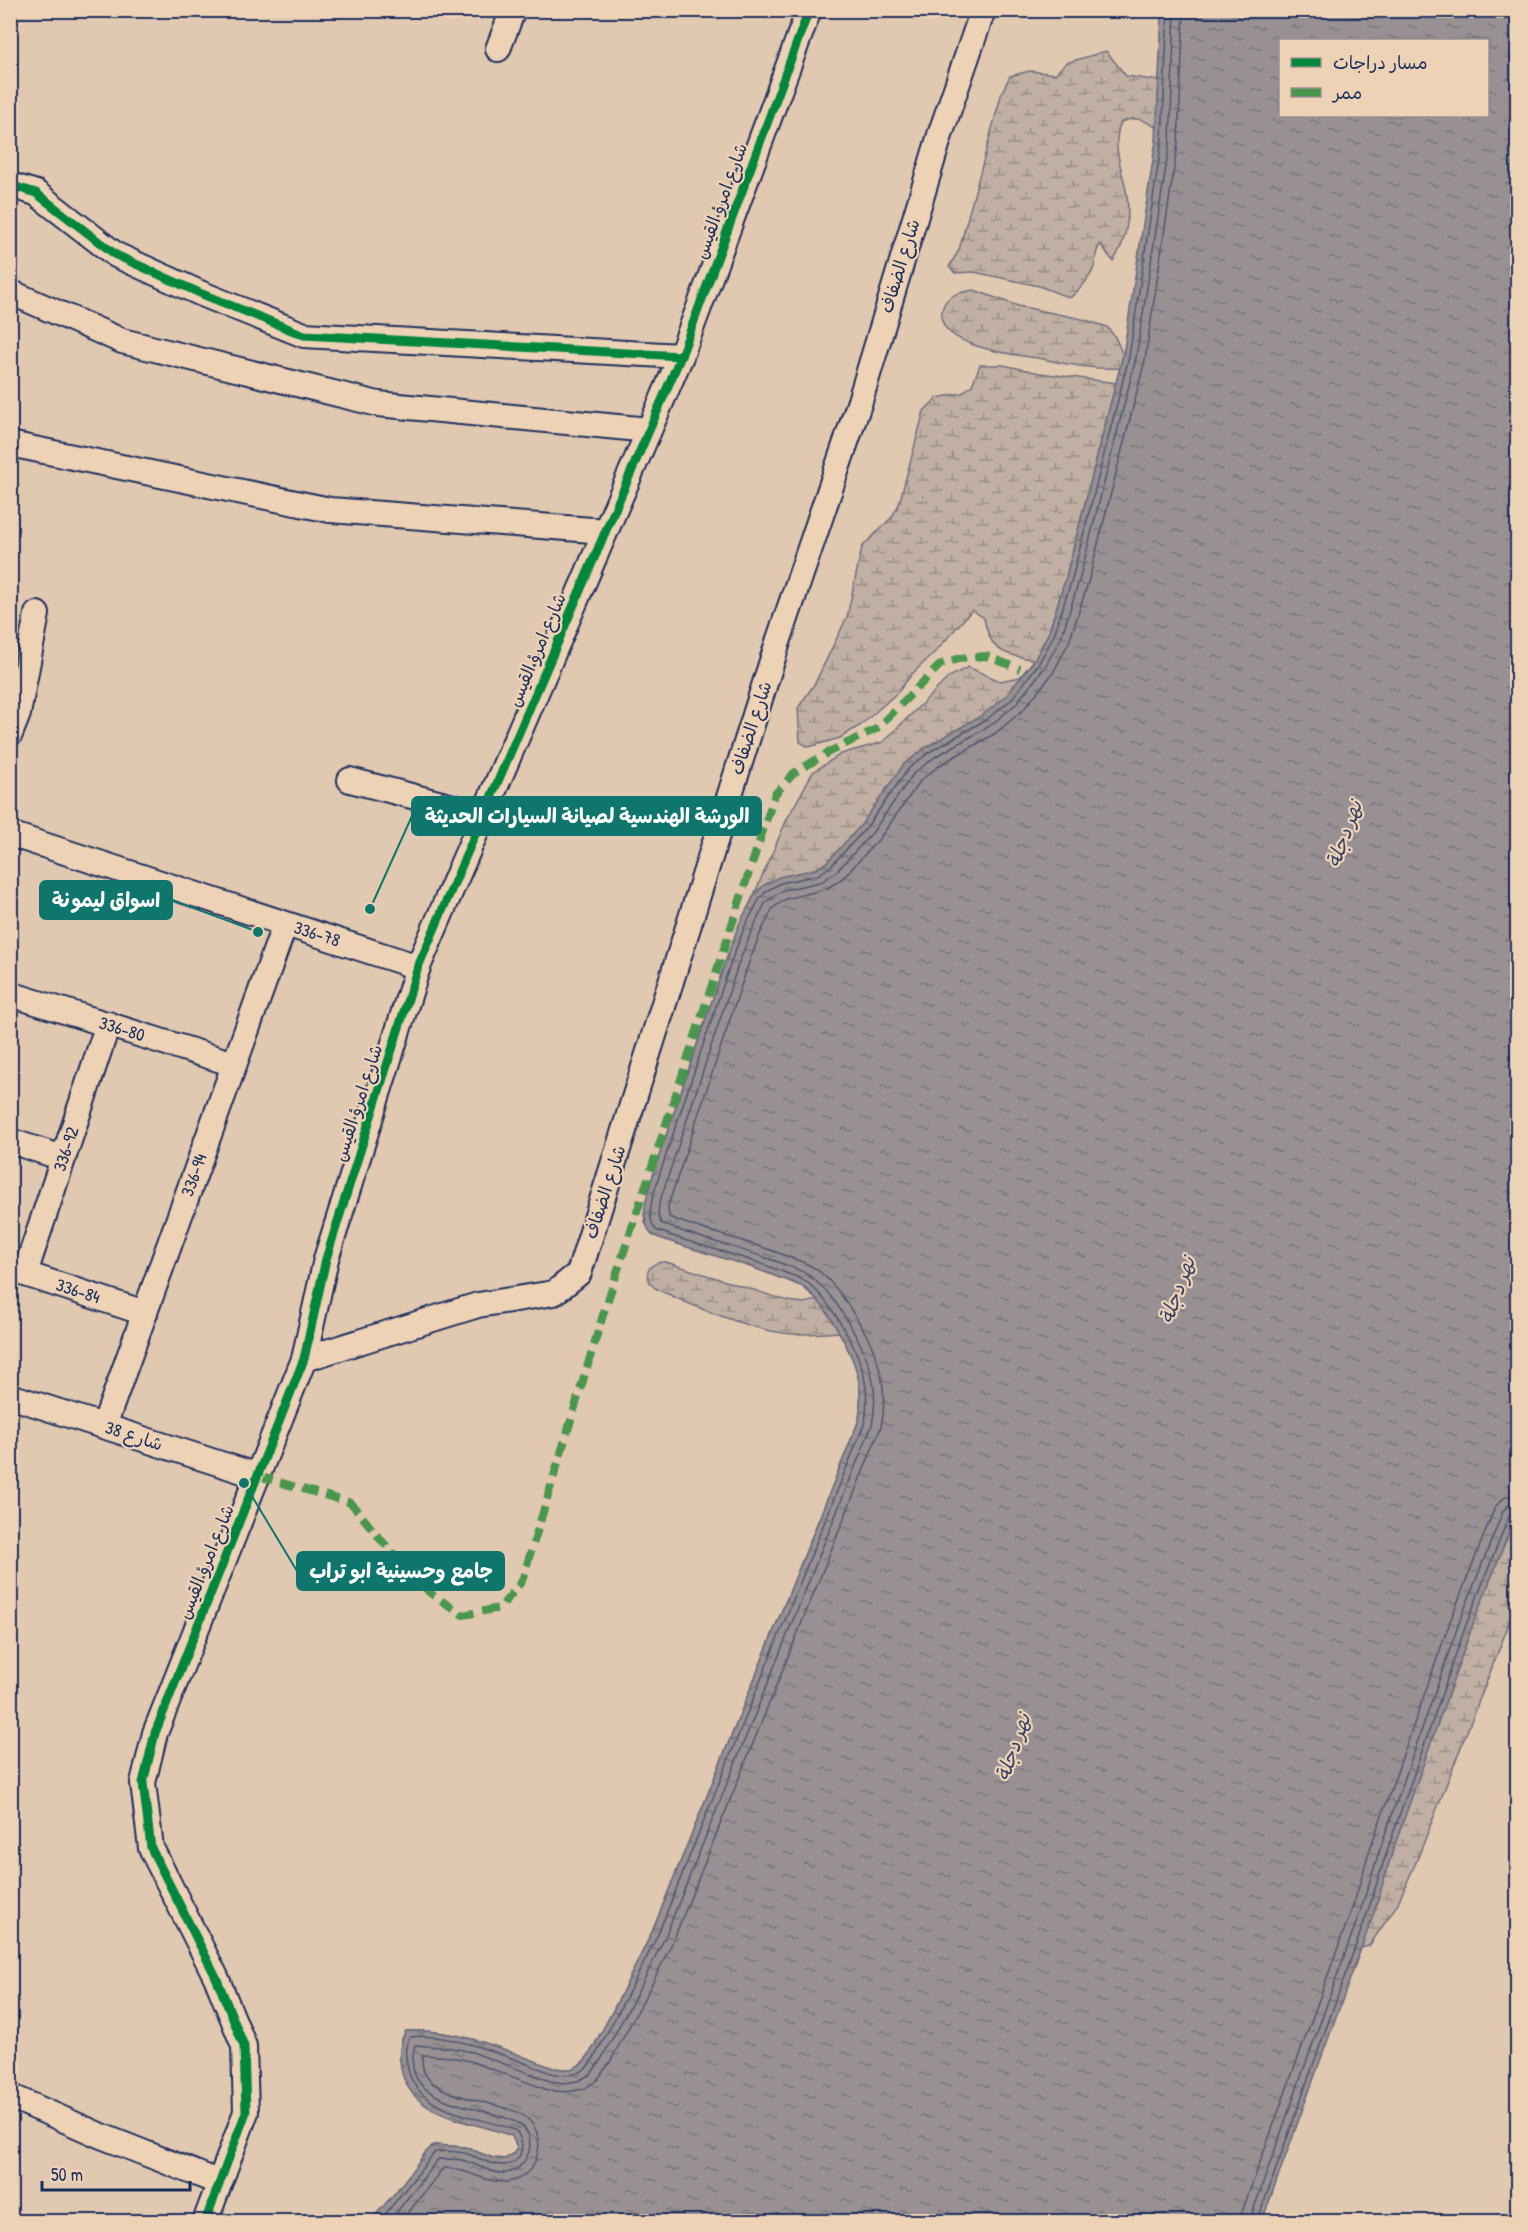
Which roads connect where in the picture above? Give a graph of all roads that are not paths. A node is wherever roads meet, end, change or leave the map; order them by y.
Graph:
1 (513, 10) edge
2 (809, 10) edge
3 (983, 10) edge
4 (498, 49) dead end
5 (10, 185) edge
6 (10, 292) edge
7 (681, 356) junction
8 (649, 430) junction
9 (10, 444) edge
10 (606, 531) junction
11 (37, 614) dead end
12 (10, 734) edge
13 (350, 780) dead end
14 (484, 815) junction
15 (10, 834) edge
16 (285, 924) junction
17 (418, 967) junction
18 (10, 994) edge
19 (108, 1024) junction
20 (234, 1064) junction
21 (10, 1141) edge
22 (63, 1158) junction
23 (18, 1271) edge
24 (145, 1313) junction
25 (304, 1359) junction
26 (10, 1396) edge
27 (104, 1426) junction
28 (258, 1476) junction
29 (10, 2096) edge
30 (218, 2182) junction
31 (205, 2222) edge

1 - 4 street
2 - 7 street, شارع امرؤ القيس
3 - 25 street, شارع الضفاف
5 - 7 street
6 - 8 street
7 - 8 street, شارع امرؤ القيس
8 - 10 street, شارع امرؤ القيس
9 - 10 street
10 - 14 street, شارع امرؤ القيس
11 - 12 street
13 - 14 street
14 - 17 street, شارع امرؤ القيس
15 - 16 street, 336-78
16 - 17 street, 336-78
16 - 20 street, 336-94
17 - 25 street, شارع امرؤ القيس
18 - 19 street, 336-80
19 - 20 street, 336-80
19 - 22 street, 336-92
20 - 24 street, 336-94
21 - 22 street
22 - 23 street, 336-92
23 - 24 street, 336-84
24 - 27 street, 336-94
25 - 28 street, شارع امرؤ القيس
26 - 27 street, شارع 38
27 - 28 street, شارع 38
28 - 30 street, شارع امرؤ القيس
29 - 30 street
30 - 31 street, شارع امرؤ القيس

